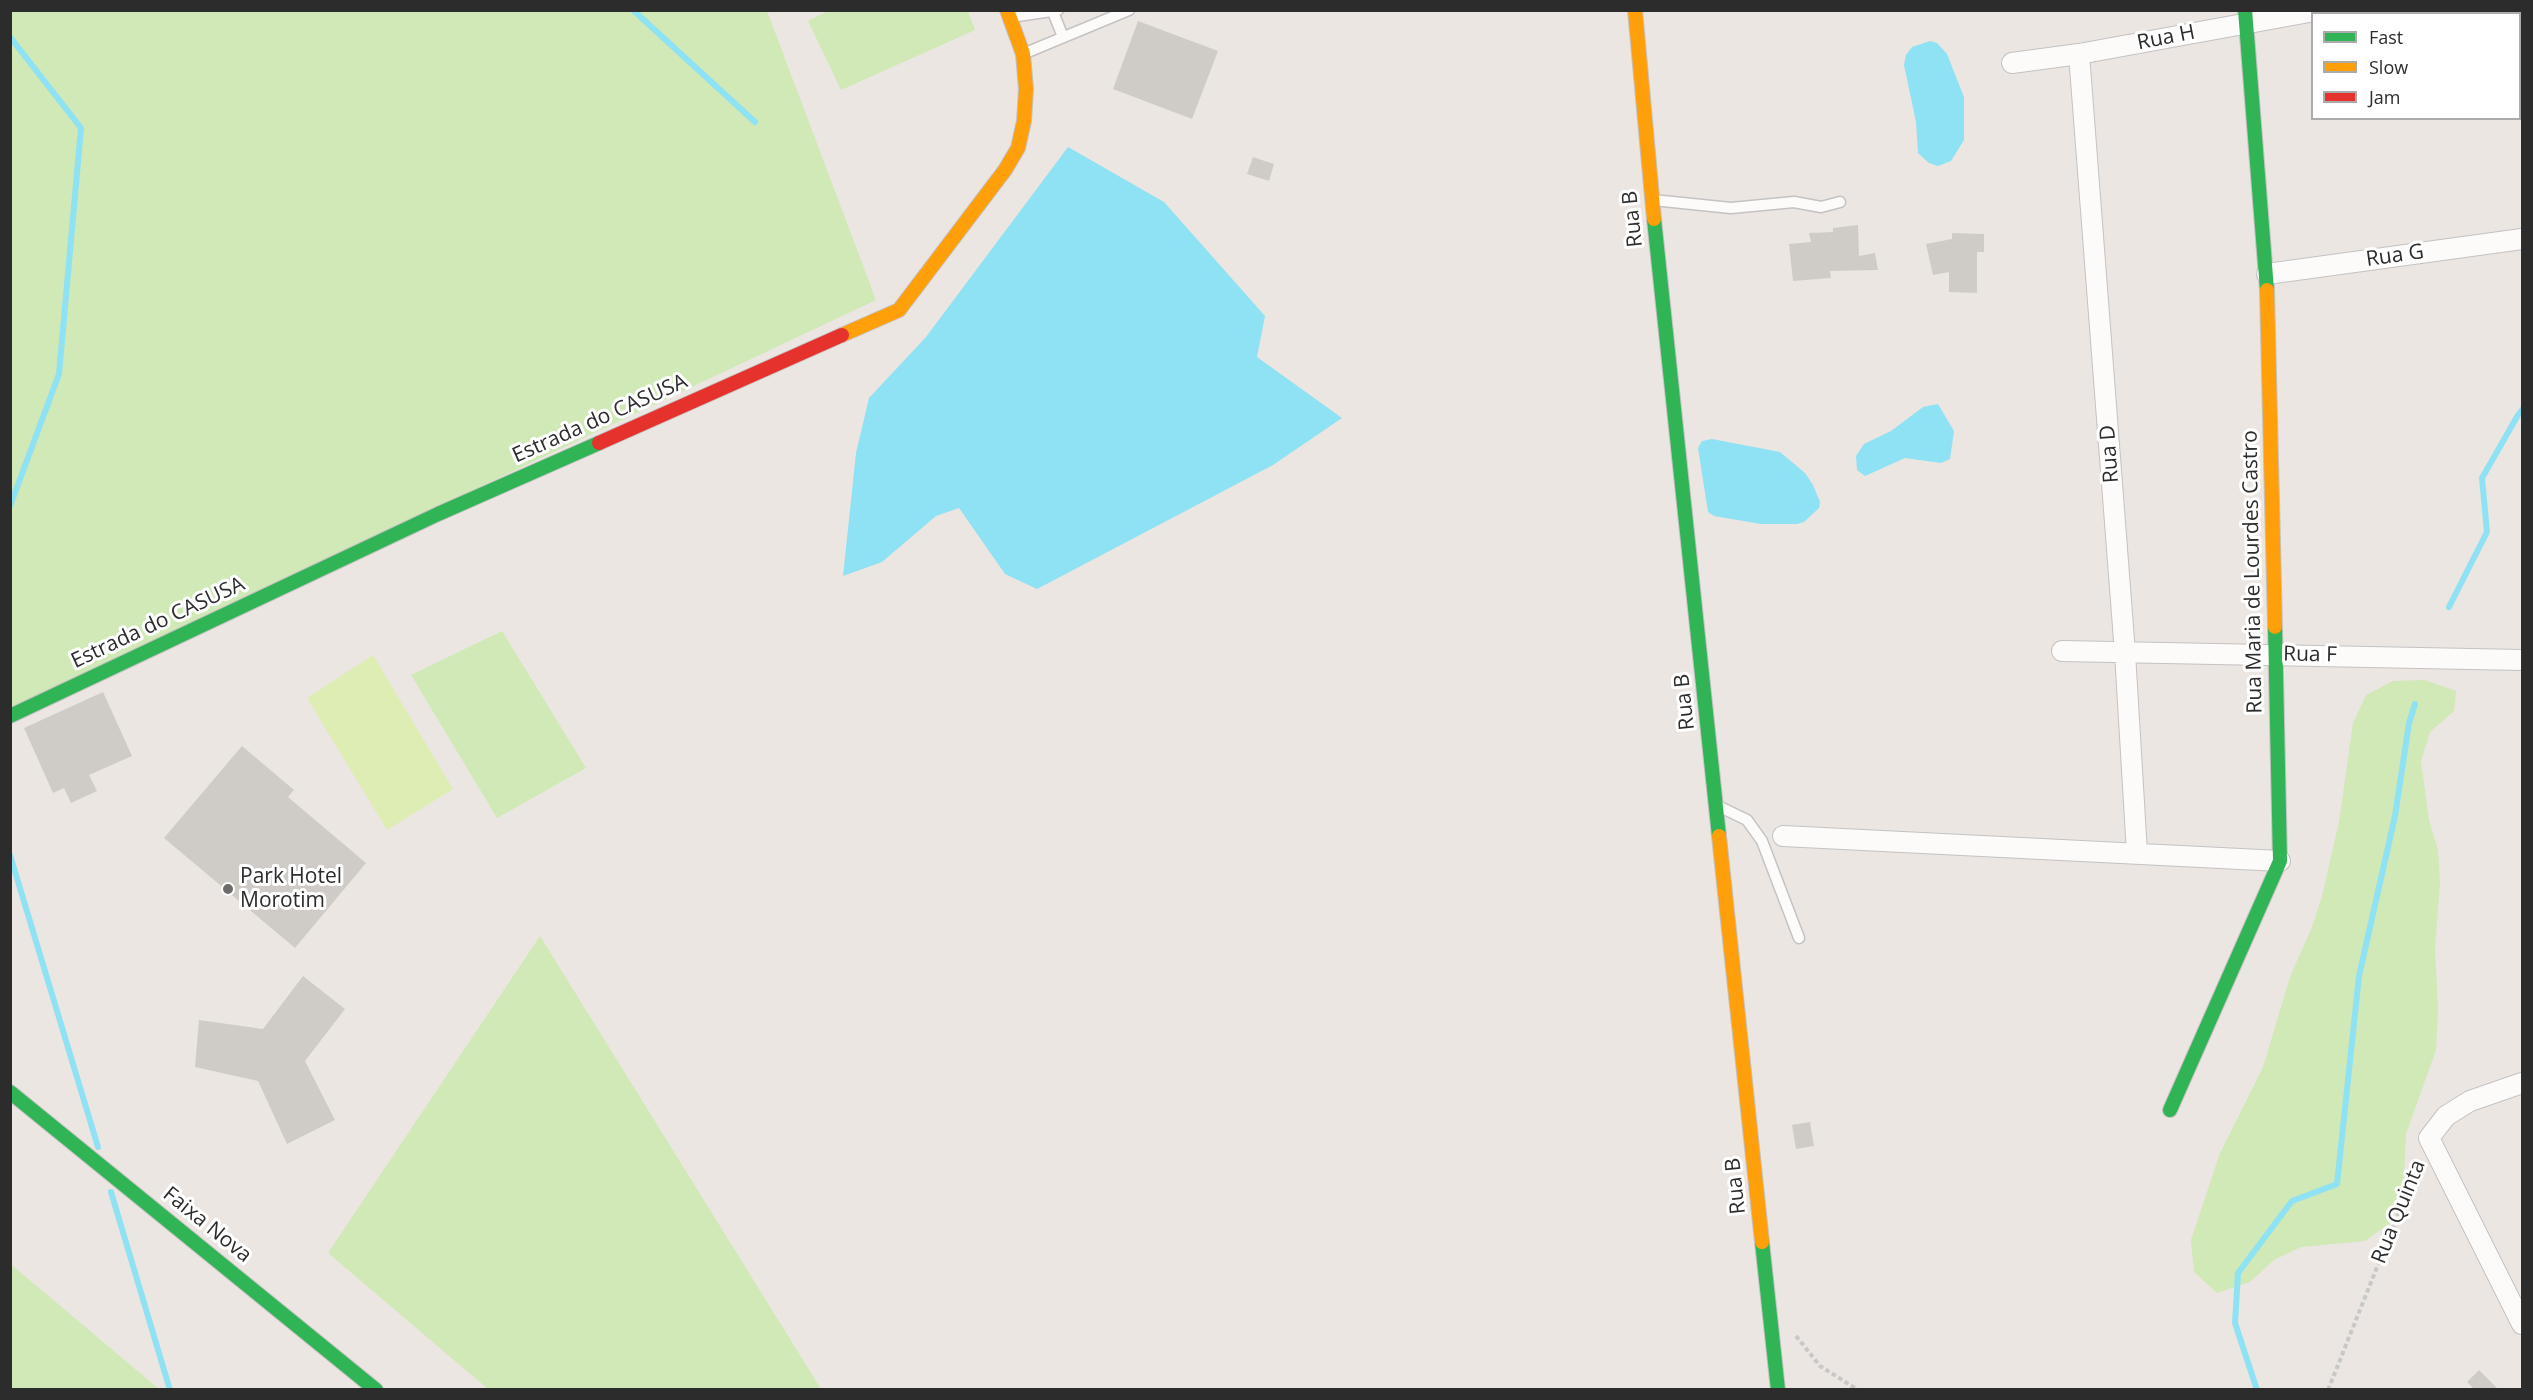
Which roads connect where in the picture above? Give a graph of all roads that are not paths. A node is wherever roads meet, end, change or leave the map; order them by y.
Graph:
1 (1129, 10) edge
2 (1635, 10) edge
3 (2320, 10) edge
4 (1055, 11) edge
5 (1008, 14) edge
6 (2246, 17) edge
7 (1063, 37) junction
8 (1023, 54) junction
9 (2079, 54) junction
10 (2012, 63) dead end
11 (1652, 200) junction
12 (1840, 202) dead end
13 (2523, 239) edge
14 (2267, 273) junction
15 (2062, 651) dead end
16 (2125, 653) junction
17 (2277, 654) junction
18 (2523, 660) edge
19 (10, 716) edge
20 (1718, 805) junction
21 (1783, 836) dead end
22 (2137, 853) junction
23 (2280, 861) junction
24 (1799, 938) dead end
25 (2523, 1083) edge
26 (10, 1092) edge
27 (2170, 1110) dead end
28 (2523, 1324) edge
29 (376, 1389) edge
30 (1778, 1389) edge

1 - 7 lane
2 - 11 main road, Rua B
3 - 6 street, Rua H
4 - 5 lane
4 - 7 lane
5 - 8 main road, Estrada do CASUSA
6 - 9 street, Rua H
6 - 14 main road, Rua Maria de Lourdes Castro
7 - 8 lane
8 - 19 main road, Estrada do CASUSA
9 - 10 street, Rua H
9 - 16 street, Rua D
11 - 12 lane
11 - 20 main road, Rua B
13 - 14 street, Rua G
14 - 17 main road, Rua Maria de Lourdes Castro
15 - 16 street, Rua F
16 - 17 street, Rua F
16 - 22 street, Rua D
17 - 18 street, Rua F
17 - 23 main road, Rua Maria de Lourdes Castro
20 - 24 lane
20 - 30 main road, Rua B
21 - 22 street
22 - 23 street
23 - 27 main road, Rua Maria de Lourdes Castro
25 - 28 street, Rua Quinta
26 - 29 main road, Faixa Nova

